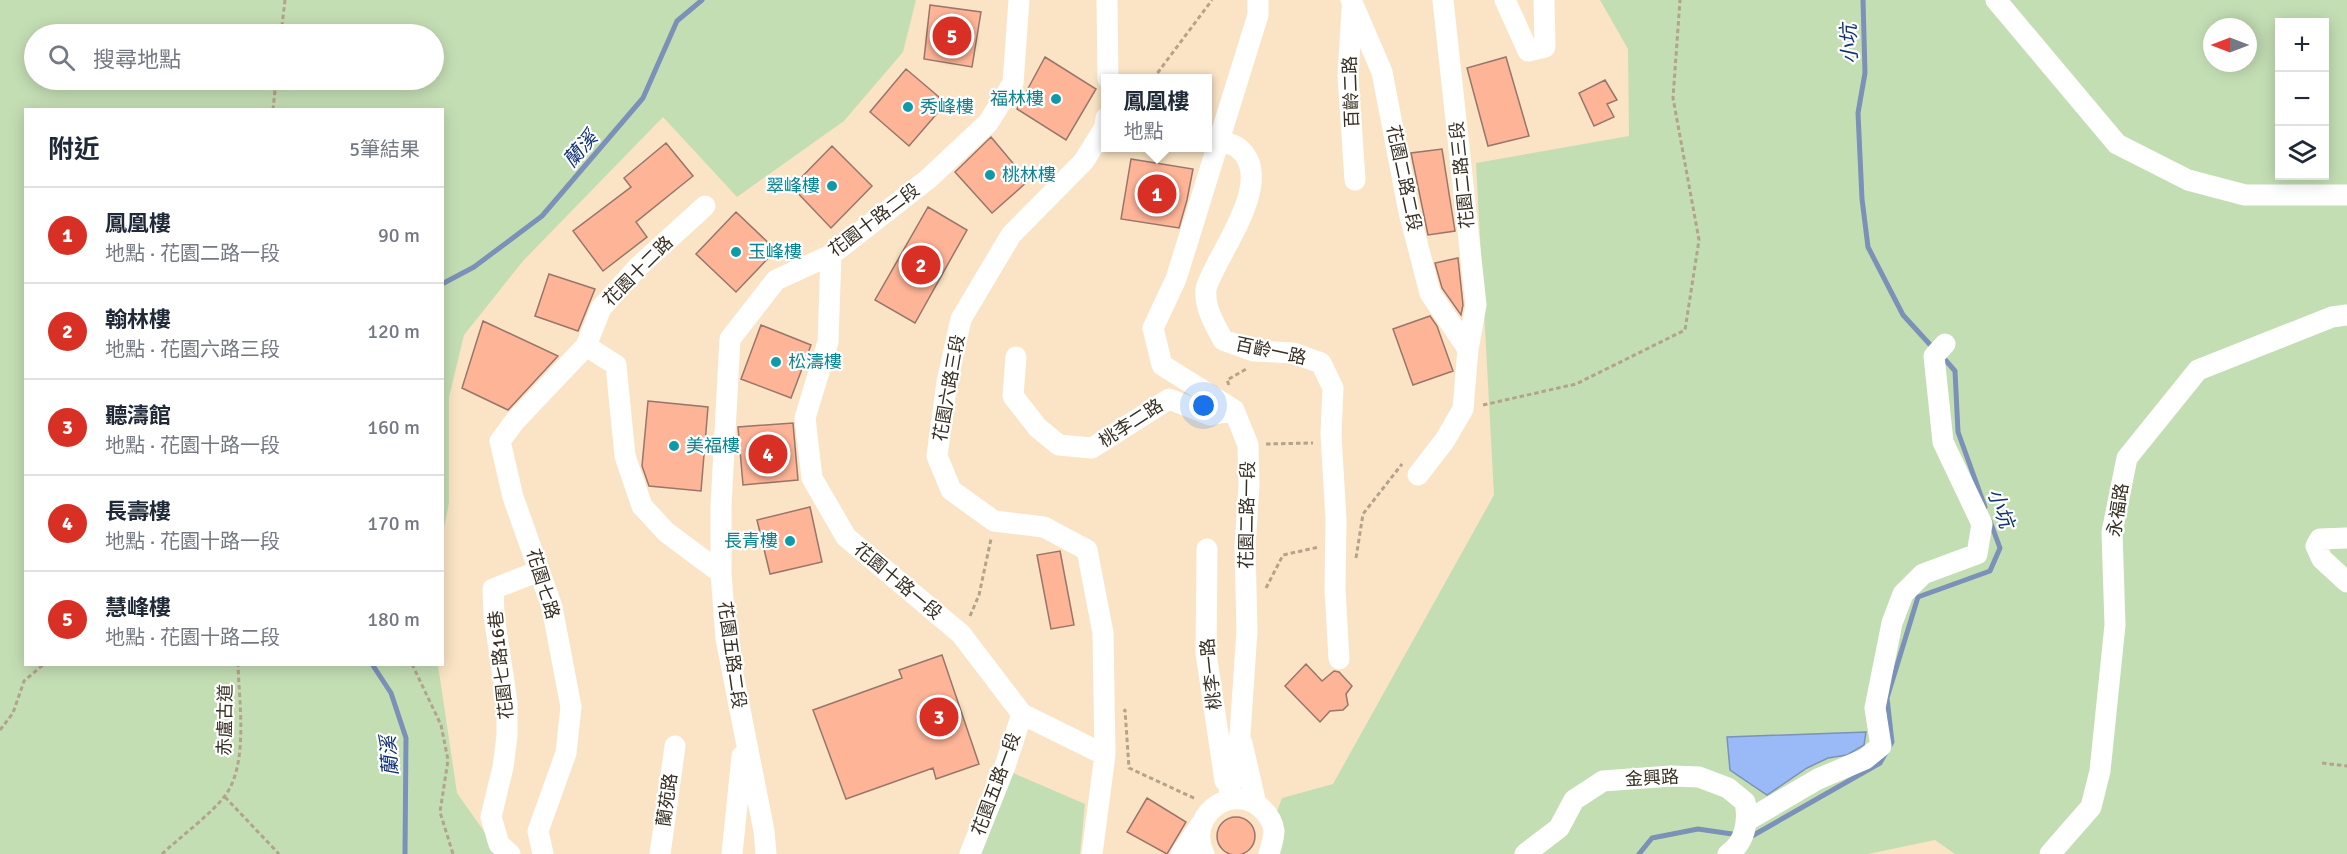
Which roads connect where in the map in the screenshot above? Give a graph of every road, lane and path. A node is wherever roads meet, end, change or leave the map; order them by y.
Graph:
1 (285, 0) edge
2 (1019, 0) edge
3 (1107, 0) edge
4 (1212, 0) edge
5 (1258, 0) edge
6 (1443, 0) edge
7 (1505, 0) edge
8 (1544, 0) edge
9 (1680, 0) edge
10 (1996, 0) edge
11 (1352, 2) edge
12 (282, 24) edge
13 (1108, 74) edge
14 (1156, 74) edge
15 (275, 90) edge
16 (273, 108) edge
17 (1101, 132) edge
18 (1219, 141) junction
19 (1356, 180) dead end
20 (2347, 195) edge
21 (705, 206) dead end
22 (831, 255) junction
23 (2347, 315) edge
24 (1945, 344) dead end
25 (586, 346) junction
26 (1468, 349) junction
27 (1278, 352) junction
28 (1016, 357) dead end
29 (1463, 409) junction
30 (1234, 410) junction
31 (1316, 443) dead end
32 (1257, 444) dead end
33 (1412, 467) joint
34 (994, 521) junction
35 (2347, 538) edge
36 (1336, 544) junction
37 (1207, 549) dead end
38 (1356, 560) dead end
39 (539, 571) junction
40 (722, 573) junction
41 (2347, 582) edge
42 (1263, 598) dead end
43 (961, 634) junction
44 (1339, 659) dead end
45 (42, 666) edge
46 (238, 666) edge
47 (413, 666) edge
48 (1022, 714) junction
49 (1121, 719) dead end
50 (0, 730) edge
51 (744, 733) junction
52 (1240, 734) junction
53 (675, 746) dead end
54 (1105, 755) junction
55 (2322, 763) dead end
56 (2347, 766) edge
57 (225, 796) junction
58 (1256, 804) junction
59 (1215, 810) junction
60 (1748, 820) junction
61 (1272, 850) edge
62 (162, 854) edge
63 (279, 854) edge
64 (453, 854) edge
65 (510, 854) edge
66 (543, 854) edge
67 (660, 854) edge
68 (732, 854) edge
69 (766, 854) edge
70 (970, 854) edge
71 (1092, 854) edge
72 (1181, 854) edge
73 (1204, 854) edge
74 (1525, 854) edge
75 (1728, 854) edge
76 (2050, 854) edge

1 - 12 path
2 - 22 street, 花園十路二段
3 - 13 street
4 - 14 path
5 - 18 street
6 - 26 street, 花園二路三段
7 - 8 street
9 - 29 path
10 - 20 street
11 - 19 street, 百齡二路
11 - 26 street, 花園二路二段
15 - 16 path
17 - 34 street, 花園六路三段
18 - 27 street, 百齡一路
18 - 30 street
21 - 25 street, 花園十二路
22 - 40 street, 花園十路二段
22 - 43 street, 花園十路一段
23 - 76 street, 永福路
24 - 60 street
25 - 39 street, 花園七路
25 - 40 street
26 - 29 street, 花園二路三段
27 - 30 path
27 - 36 street, 百齡一路
28 - 30 street, 桃李二路
29 - 33 street
30 - 52 street, 花園二路一段
31 - 32 path
33 - 38 path
34 - 43 path
34 - 54 street, 花園六路三段
35 - 41 street
36 - 42 path
36 - 44 street, 百齡一路
37 - 59 street, 桃李一路
39 - 65 street, 花園七路16巷
39 - 66 street, 花園七路
40 - 51 street, 花園五路二段
43 - 48 street, 花園十路一段
45 - 50 path
46 - 57 path, 赤盧古道
47 - 64 path
48 - 54 street
48 - 70 street, 花園五路一段
49 - 59 path
51 - 68 street
51 - 69 street
52 - 58 street
52 - 59 street, 花園二路一段
53 - 67 street, 蘭苑路
54 - 71 street
55 - 56 path
57 - 62 path, 赤盧古道
57 - 63 path
58 - 59 street
58 - 61 street
59 - 72 street
59 - 73 street
60 - 74 street, 金興路
60 - 75 street

